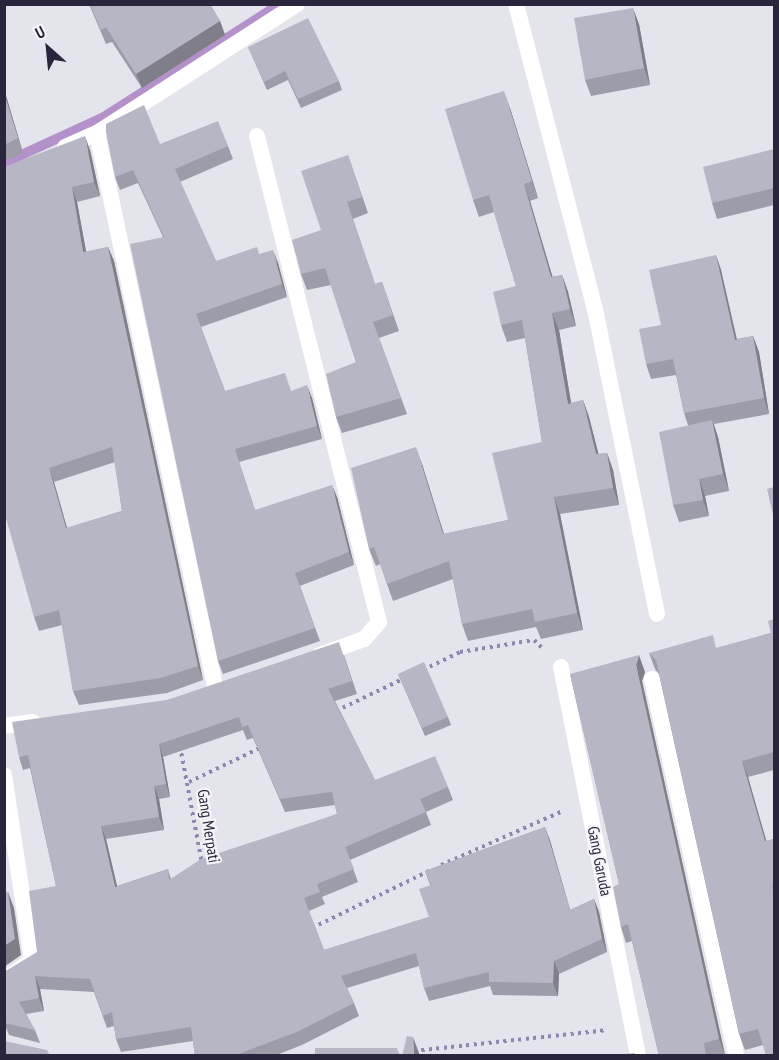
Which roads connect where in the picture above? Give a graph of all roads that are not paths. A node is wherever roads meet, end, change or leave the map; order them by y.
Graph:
1 (297, 4) edge
2 (516, 4) edge
3 (97, 133) junction
4 (257, 136) dead end
5 (49, 153) edge
6 (657, 614) dead end
7 (301, 662) edge
8 (561, 667) road end
9 (652, 679) dead end
10 (237, 683) edge
11 (216, 691) junction
12 (197, 696) edge
13 (52, 719) edge
14 (4, 726) edge
15 (4, 775) edge
16 (4, 980) edge
17 (638, 1056) edge
18 (735, 1056) edge

1 - 3 street
2 - 6 street
3 - 5 street
3 - 11 street
4 - 7 street
8 - 17 street, Gang Garuda
9 - 18 street
10 - 11 street
11 - 12 street
13 - 14 street
15 - 16 street

